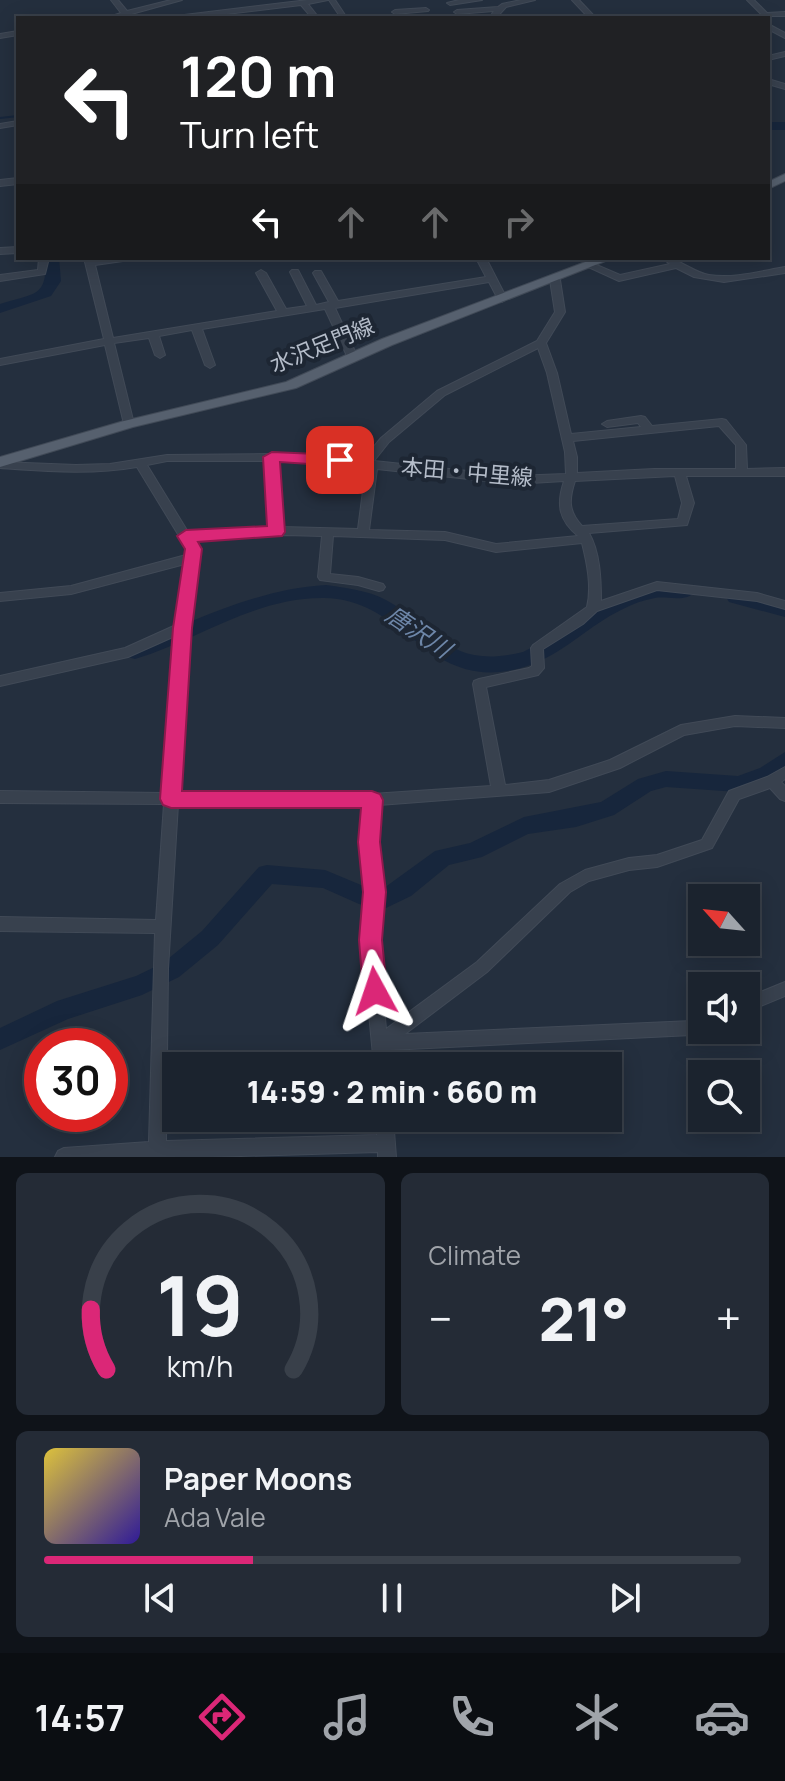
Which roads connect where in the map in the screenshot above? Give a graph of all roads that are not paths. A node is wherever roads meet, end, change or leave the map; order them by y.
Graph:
1 (114, 0) edge
2 (179, 0) edge
3 (325, 0) edge
4 (428, 0) edge
5 (479, 0) edge
6 (532, 0) edge
7 (575, 0) edge
8 (750, 0) edge
9 (314, 1) edge
10 (509, 2) edge
11 (303, 3) junction
12 (450, 3) dead end
13 (142, 9) junction
14 (500, 9) junction
15 (237, 10) junction
16 (395, 12) dead end
17 (457, 12) dead end
18 (125, 14) junction
19 (296, 14) dead end
20 (426, 14) edge
21 (314, 15) edge
22 (117, 16) edge
23 (146, 16) edge
24 (194, 16) edge
25 (241, 16) edge
26 (494, 16) edge
27 (591, 16) edge
28 (763, 16) edge
29 (44, 260) edge
30 (89, 260) edge
31 (482, 260) edge
32 (602, 260) edge
33 (670, 260) edge
34 (589, 265) junction
35 (676, 265) junction
36 (785, 270) edge
37 (295, 272) dead end
38 (261, 273) dead end
39 (318, 273) dead end
40 (0, 278) edge
41 (490, 279) junction
42 (555, 280) junction
43 (502, 299) junction
44 (332, 305) junction
45 (313, 308) junction
46 (283, 313) junction
47 (196, 327) junction
48 (153, 334) junction
49 (110, 341) junction
50 (541, 343) junction
51 (160, 355) dead end
52 (353, 358) junction
53 (0, 362) edge
54 (210, 365) dead end
55 (129, 424) junction
56 (649, 430) junction
57 (612, 435) junction
58 (566, 438) junction
59 (272, 457) junction
60 (140, 462) junction
61 (0, 464) edge
62 (369, 464) junction
63 (742, 471) junction
64 (785, 472) edge
65 (680, 473) junction
66 (571, 478) junction
67 (276, 532) junction
68 (328, 532) junction
69 (363, 533) junction
70 (582, 534) junction
71 (186, 536) junction
72 (192, 558) junction
73 (379, 587) dead end
74 (0, 597) edge
75 (785, 605) edge
76 (592, 608) junction
77 (182, 635) junction
78 (0, 681) edge
79 (785, 723) edge
80 (779, 776) edge
81 (499, 791) junction
82 (785, 795) edge
83 (0, 797) edge
84 (171, 799) junction
85 (372, 800) junction
86 (0, 924) edge
87 (163, 927) junction
88 (785, 989) edge
89 (760, 999) edge
90 (688, 1028) edge
91 (380, 1043) junction
92 (381, 1052) edge
93 (387, 1150) edge
94 (157, 1153) edge
95 (64, 1157) edge

1 - 18 street
2 - 13 street
3 - 9 street
4 - 20 street
5 - 12 street
6 - 10 street
7 - 27 street
8 - 28 street
9 - 11 street
10 - 14 street
11 - 15 street
11 - 21 street
13 - 18 street
13 - 23 street
14 - 17 street
14 - 26 street
15 - 24 street
15 - 25 street
16 - 20 street
18 - 22 street
19 - 21 street
29 - 40 street
30 - 49 street
31 - 41 street
32 - 34 main road, 水沢足門線
33 - 35 street
34 - 35 street
34 - 42 main road, 水沢足門線
35 - 36 street
37 - 45 street
38 - 46 street
39 - 44 street
41 - 43 street
41 - 44 street
42 - 43 main road, 水沢足門線
42 - 50 street
43 - 52 main road, 水沢足門線
44 - 45 street
44 - 52 street
45 - 46 street
46 - 47 street
47 - 48 street
47 - 54 street
48 - 49 street
48 - 51 street
49 - 53 street
49 - 55 street
50 - 58 street
50 - 62 street
52 - 55 main road, 水沢足門線
55 - 61 main road, 水沢足門線
56 - 57 street
56 - 57 street
56 - 63 street
57 - 58 street
58 - 66 street
59 - 60 street, 本田・中里線
59 - 62 street, 本田・中里線
59 - 67 street
60 - 61 street, 本田・中里線
60 - 71 street
62 - 66 street, 本田・中里線
62 - 69 street
63 - 64 street, 本田・中里線
63 - 65 street, 本田・中里線
65 - 66 street, 本田・中里線
65 - 70 street
66 - 70 street
67 - 68 street
67 - 71 street
68 - 69 street
68 - 73 street
69 - 70 street
70 - 76 street
71 - 72 street
72 - 74 street
72 - 77 street
75 - 76 street
76 - 81 street
77 - 78 street
77 - 84 street
79 - 81 street
80 - 82 street
80 - 91 street
81 - 85 street
83 - 84 street
84 - 85 street
84 - 87 street
85 - 91 street
86 - 87 street
87 - 94 street
88 - 89 street
90 - 91 street
91 - 92 street
93 - 94 street
94 - 95 street

